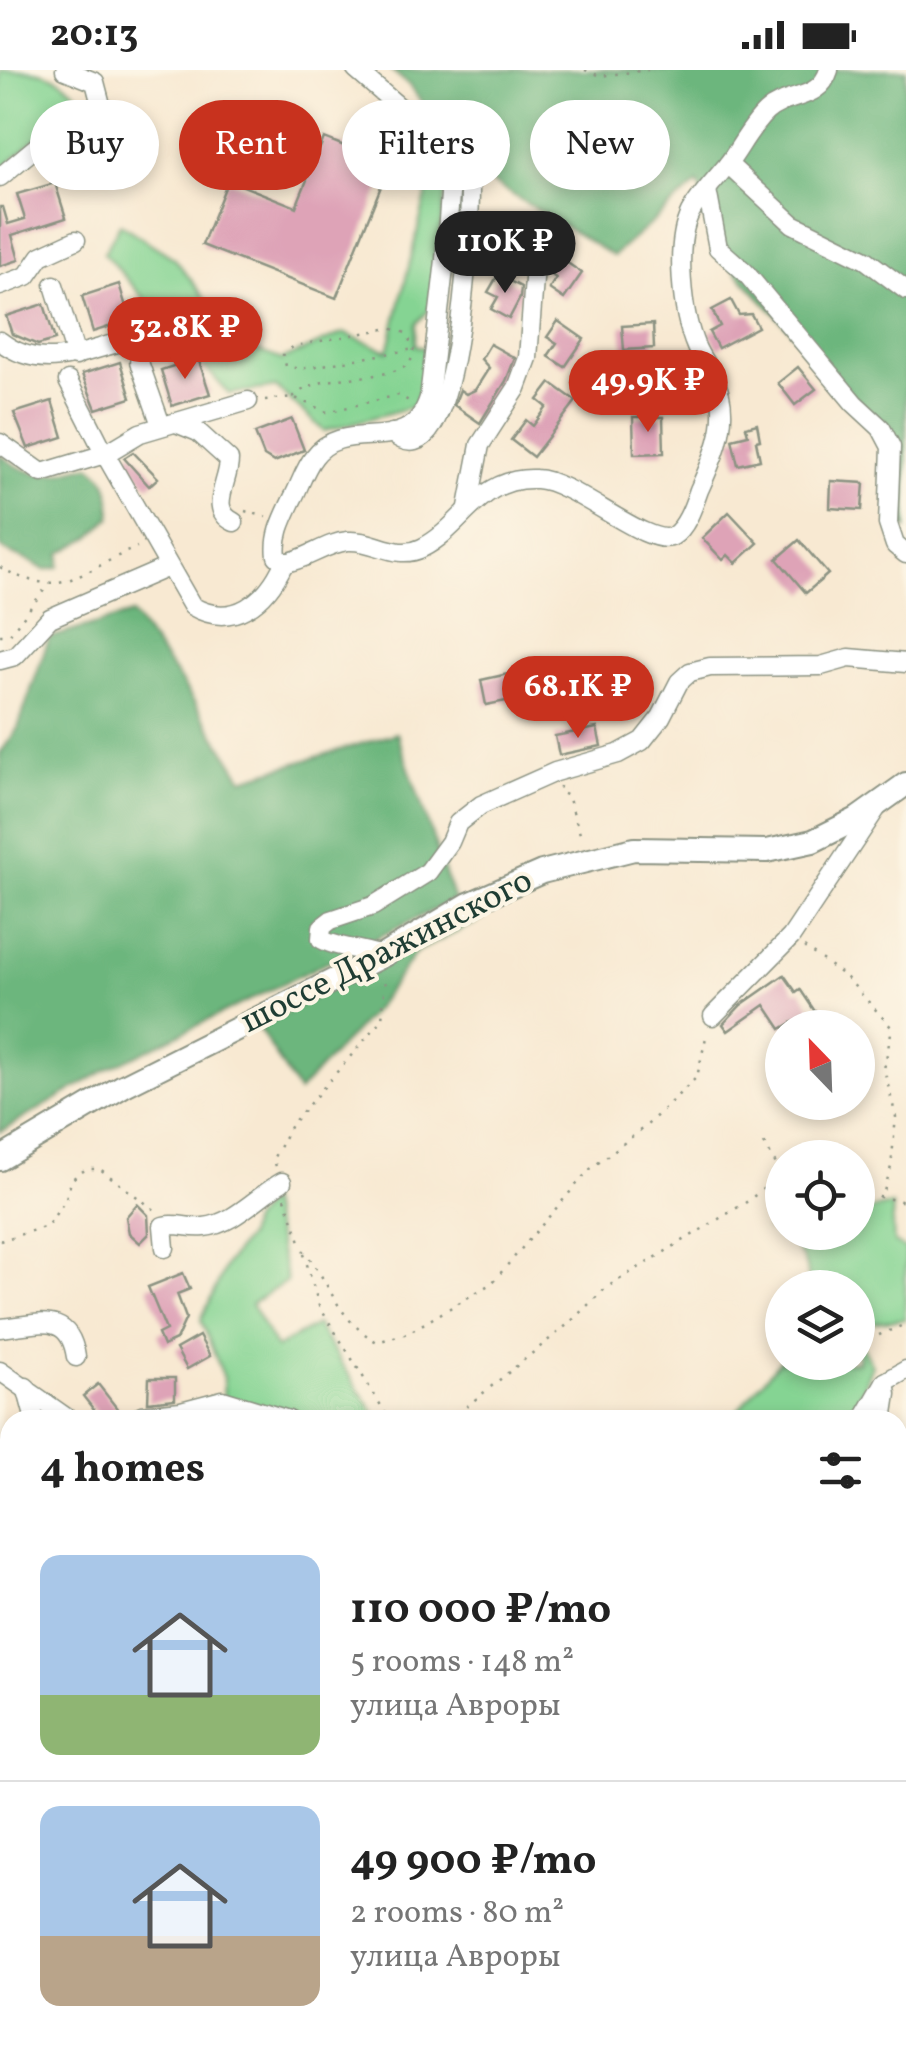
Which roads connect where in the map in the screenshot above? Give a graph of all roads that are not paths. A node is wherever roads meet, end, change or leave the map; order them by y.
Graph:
1 (65, 70) edge
2 (356, 70) edge
3 (830, 70) edge
4 (728, 164) junction
5 (0, 176) edge
6 (708, 190) junction
7 (76, 240) dead end
8 (536, 254) dead end
9 (54, 285) dead end
10 (0, 286) edge
11 (906, 290) edge
12 (144, 329) dead end
13 (0, 341) edge
14 (76, 356) junction
15 (139, 362) dead end
16 (68, 381) dead end
17 (248, 401) dead end
18 (168, 424) junction
19 (0, 442) edge
20 (105, 454) junction
21 (468, 507) junction
22 (234, 522) dead end
23 (906, 554) edge
24 (284, 564) junction
25 (168, 567) junction
26 (0, 660) edge
27 (906, 663) edge
28 (906, 784) edge
29 (880, 804) junction
30 (382, 956) junction
31 (713, 1016) road end
32 (0, 1159) edge
33 (282, 1182) road end
34 (166, 1248) dead end
35 (0, 1328) edge
36 (76, 1357) dead end
37 (906, 1370) edge
38 (0, 1371) edge
39 (885, 1382) junction
40 (26, 1387) junction
41 (32, 1410) edge
42 (57, 1410) edge
43 (186, 1410) edge
44 (256, 1410) edge
45 (869, 1410) edge
46 (884, 1410) edge

1 - 5 street
2 - 24 street
3 - 4 street
4 - 6 street
4 - 11 street
6 - 21 street
6 - 23 street
7 - 10 street
8 - 21 street
9 - 14 street
12 - 14 street
13 - 14 street
15 - 18 street
16 - 20 street
17 - 18 street
18 - 20 street
18 - 22 street
19 - 20 street
20 - 25 street
21 - 24 street
24 - 25 street
25 - 26 street
27 - 30 street
28 - 29 main road, шоссе Дражинского
29 - 30 main road, шоссе Дражинского
29 - 31 street
30 - 32 main road, шоссе Дражинского
33 - 34 street
35 - 36 street
37 - 39 street
38 - 40 street
39 - 45 street
39 - 46 street
40 - 41 street
40 - 42 street
43 - 44 street

